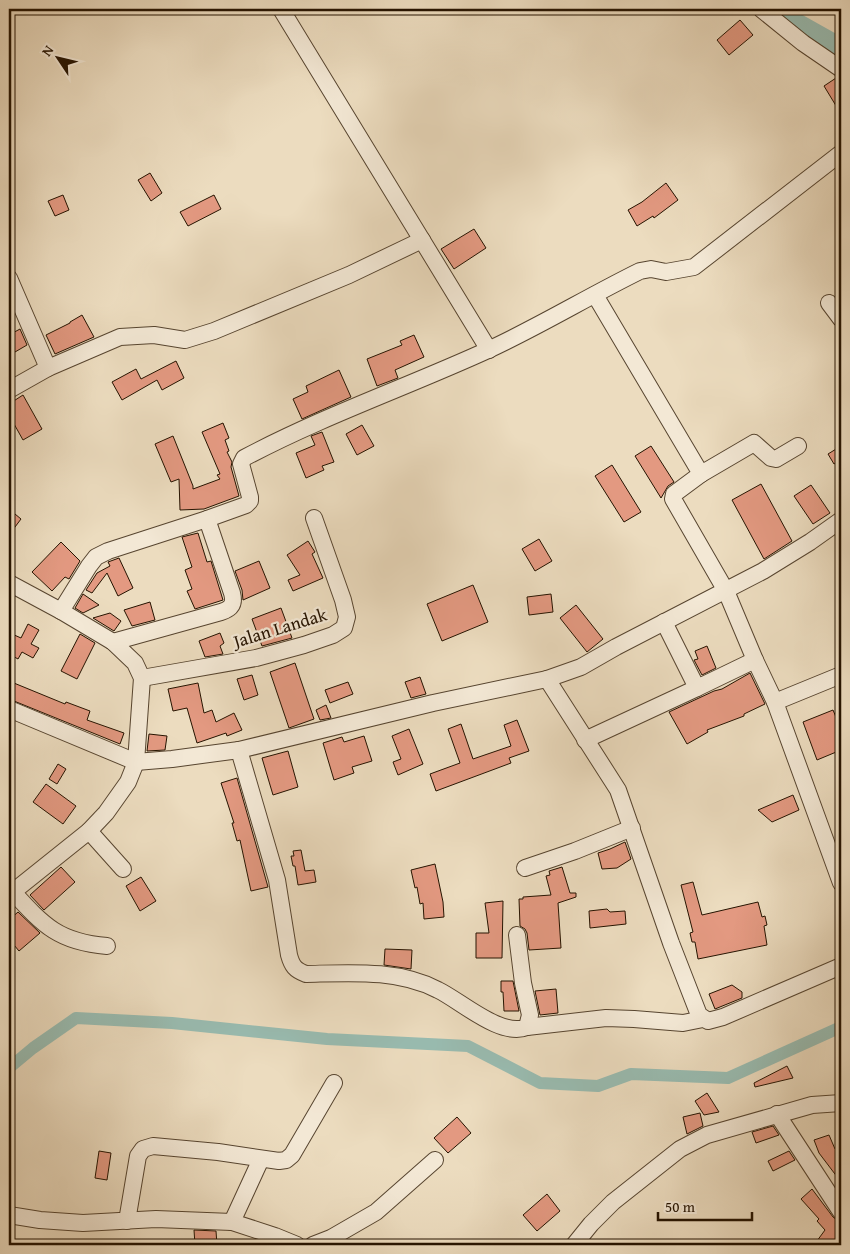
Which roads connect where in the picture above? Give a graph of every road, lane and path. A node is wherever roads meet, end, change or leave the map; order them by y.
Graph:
1 (281, 9) edge
2 (761, 9) edge
3 (841, 69) edge
4 (841, 153) edge
5 (422, 240) junction
6 (9, 278) edge
7 (594, 296) junction
8 (829, 303) dead end
9 (841, 319) edge
10 (489, 350) junction
11 (48, 368) junction
12 (9, 390) edge
13 (798, 446) dead end
14 (701, 474) junction
15 (314, 518) dead end
16 (208, 519) junction
17 (841, 520) edge
18 (9, 583) edge
19 (726, 590) junction
20 (61, 611) junction
21 (664, 622) junction
22 (113, 642) junction
23 (754, 660) junction
24 (841, 676) edge
25 (142, 678) junction
26 (548, 679) junction
27 (697, 688) junction
28 (775, 702) junction
29 (9, 709) edge
30 (585, 740) junction
31 (239, 750) junction
32 (136, 762) junction
33 (632, 828) junction
34 (89, 832) junction
35 (524, 868) dead end
36 (123, 869) dead end
37 (841, 883) edge
38 (11, 894) edge
39 (517, 935) dead end
40 (107, 946) dead end
41 (841, 966) edge
42 (703, 1019) junction
43 (527, 1027) junction
44 (334, 1083) dead end
45 (841, 1103) edge
46 (777, 1114) junction
47 (261, 1159) junction
48 (435, 1160) dead end
49 (841, 1212) edge
50 (9, 1216) edge
51 (128, 1221) junction
52 (232, 1222) junction
53 (296, 1245) edge
54 (313, 1245) edge
55 (574, 1245) edge

1 - 5 street
2 - 3 street
4 - 7 street
5 - 10 street
5 - 11 street
6 - 11 street
7 - 10 street
7 - 14 street
8 - 9 street
10 - 16 street
11 - 12 street
13 - 14 street
14 - 19 street
15 - 25 street, Jalan Landak
16 - 20 street
16 - 22 street
17 - 19 street
18 - 20 street
19 - 21 street
19 - 23 street
20 - 22 street
21 - 26 street
21 - 27 street
22 - 25 street
23 - 27 street
23 - 28 street
24 - 28 street
25 - 32 street
26 - 30 street
26 - 31 street
27 - 30 street
28 - 37 street
29 - 32 street
30 - 33 street
31 - 32 street
31 - 43 street
32 - 34 street
33 - 35 street
33 - 42 street
34 - 36 street
34 - 38 street
38 - 40 street
39 - 43 street
41 - 42 street
42 - 43 street
44 - 47 street
45 - 46 street
46 - 49 street
46 - 55 street
47 - 51 street
47 - 52 street
48 - 54 street
50 - 51 street
51 - 52 street
52 - 53 street

